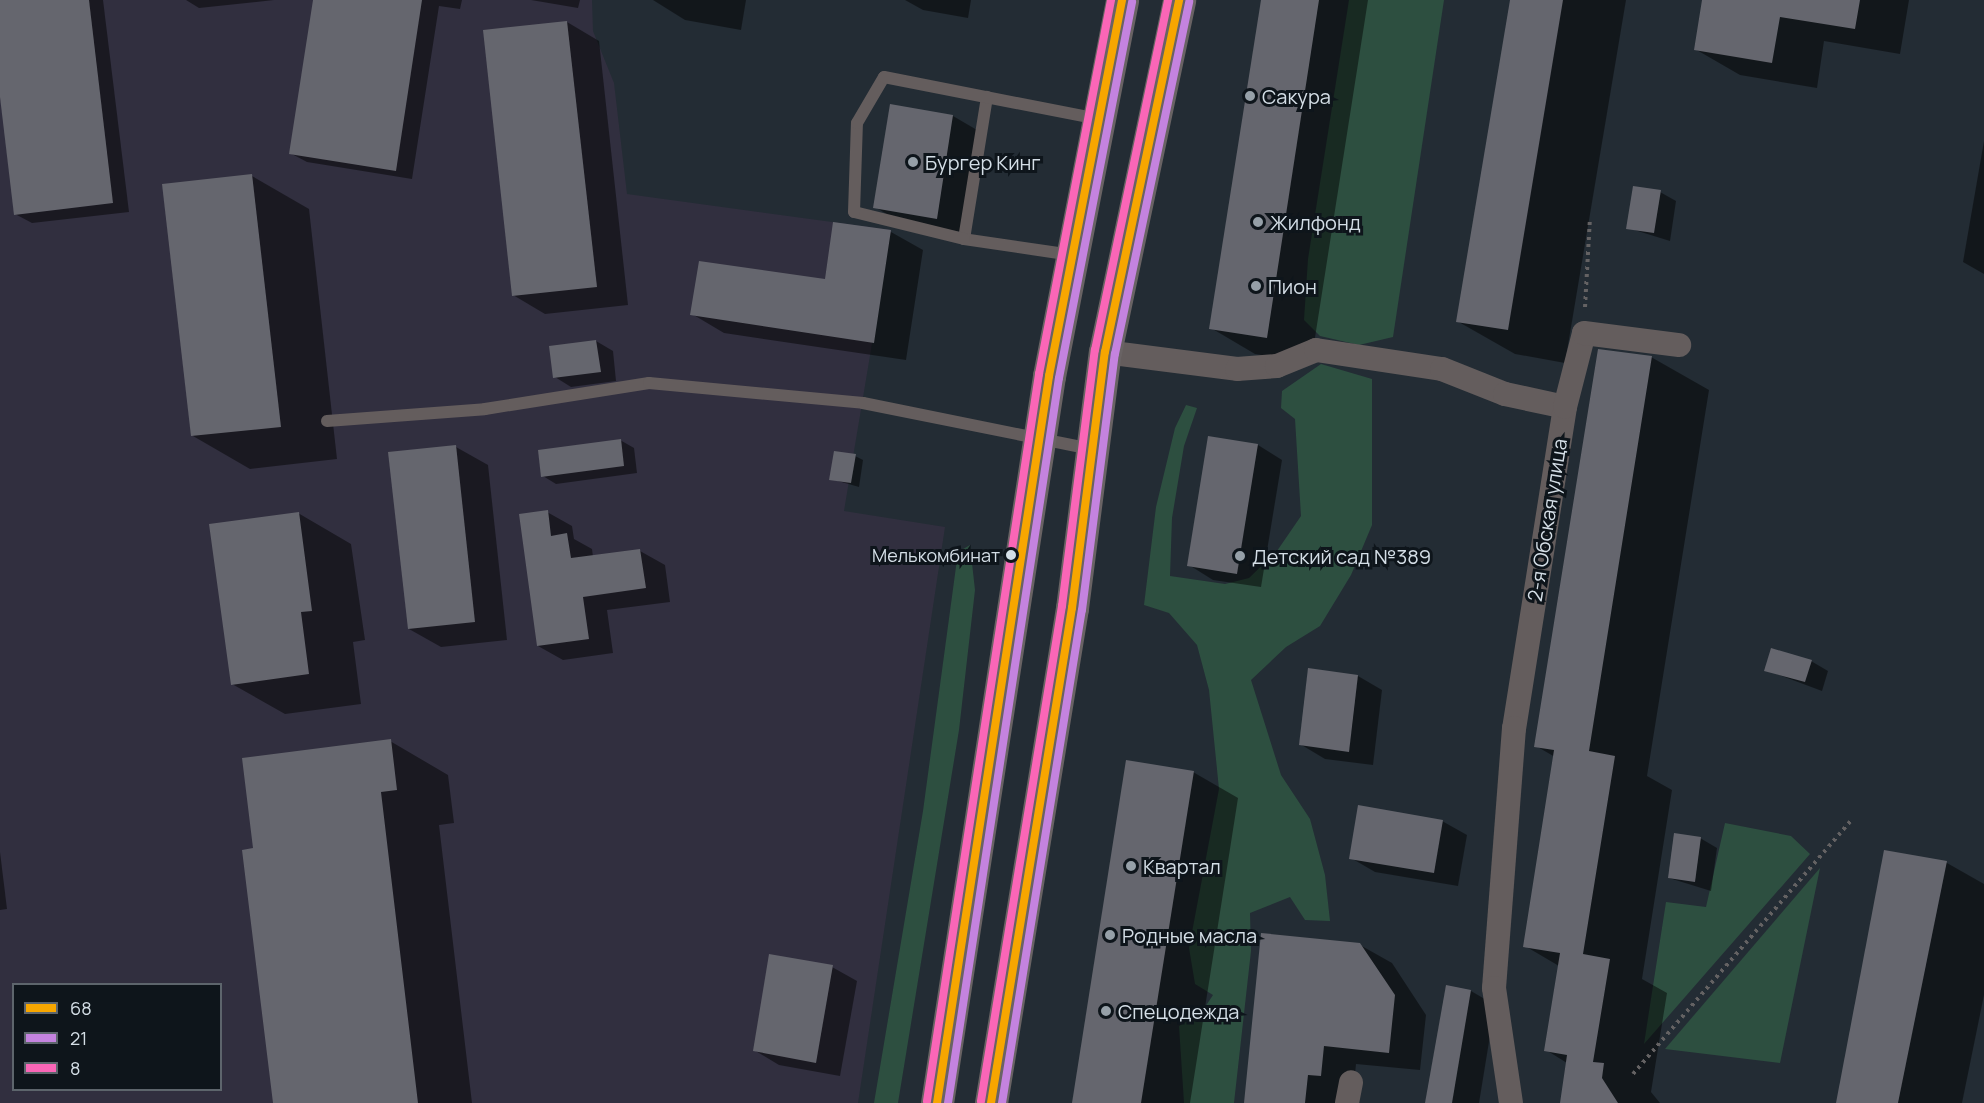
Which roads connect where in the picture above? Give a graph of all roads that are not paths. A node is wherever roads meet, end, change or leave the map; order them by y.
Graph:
1 (1122, 0) edge
2 (1179, 0) edge
3 (987, 97) junction
4 (1099, 119) junction
5 (964, 239) junction
6 (1073, 255) junction
7 (1679, 345) dead end
8 (1105, 352) junction
9 (1565, 407) junction
10 (327, 421) dead end
11 (1039, 438) junction
12 (1096, 450) junction
13 (937, 1103) edge
14 (991, 1103) edge
15 (1511, 1103) edge

1 - 4 highway
2 - 8 highway
3 - 4 lane
3 - 5 lane
3 - 5 lane
4 - 6 highway
5 - 6 lane
6 - 11 highway
7 - 9 street, 2-я Обская улица
8 - 9 street
8 - 12 highway
9 - 15 street, 2-я Обская улица
10 - 11 lane
11 - 12 lane
11 - 13 highway
12 - 14 highway

